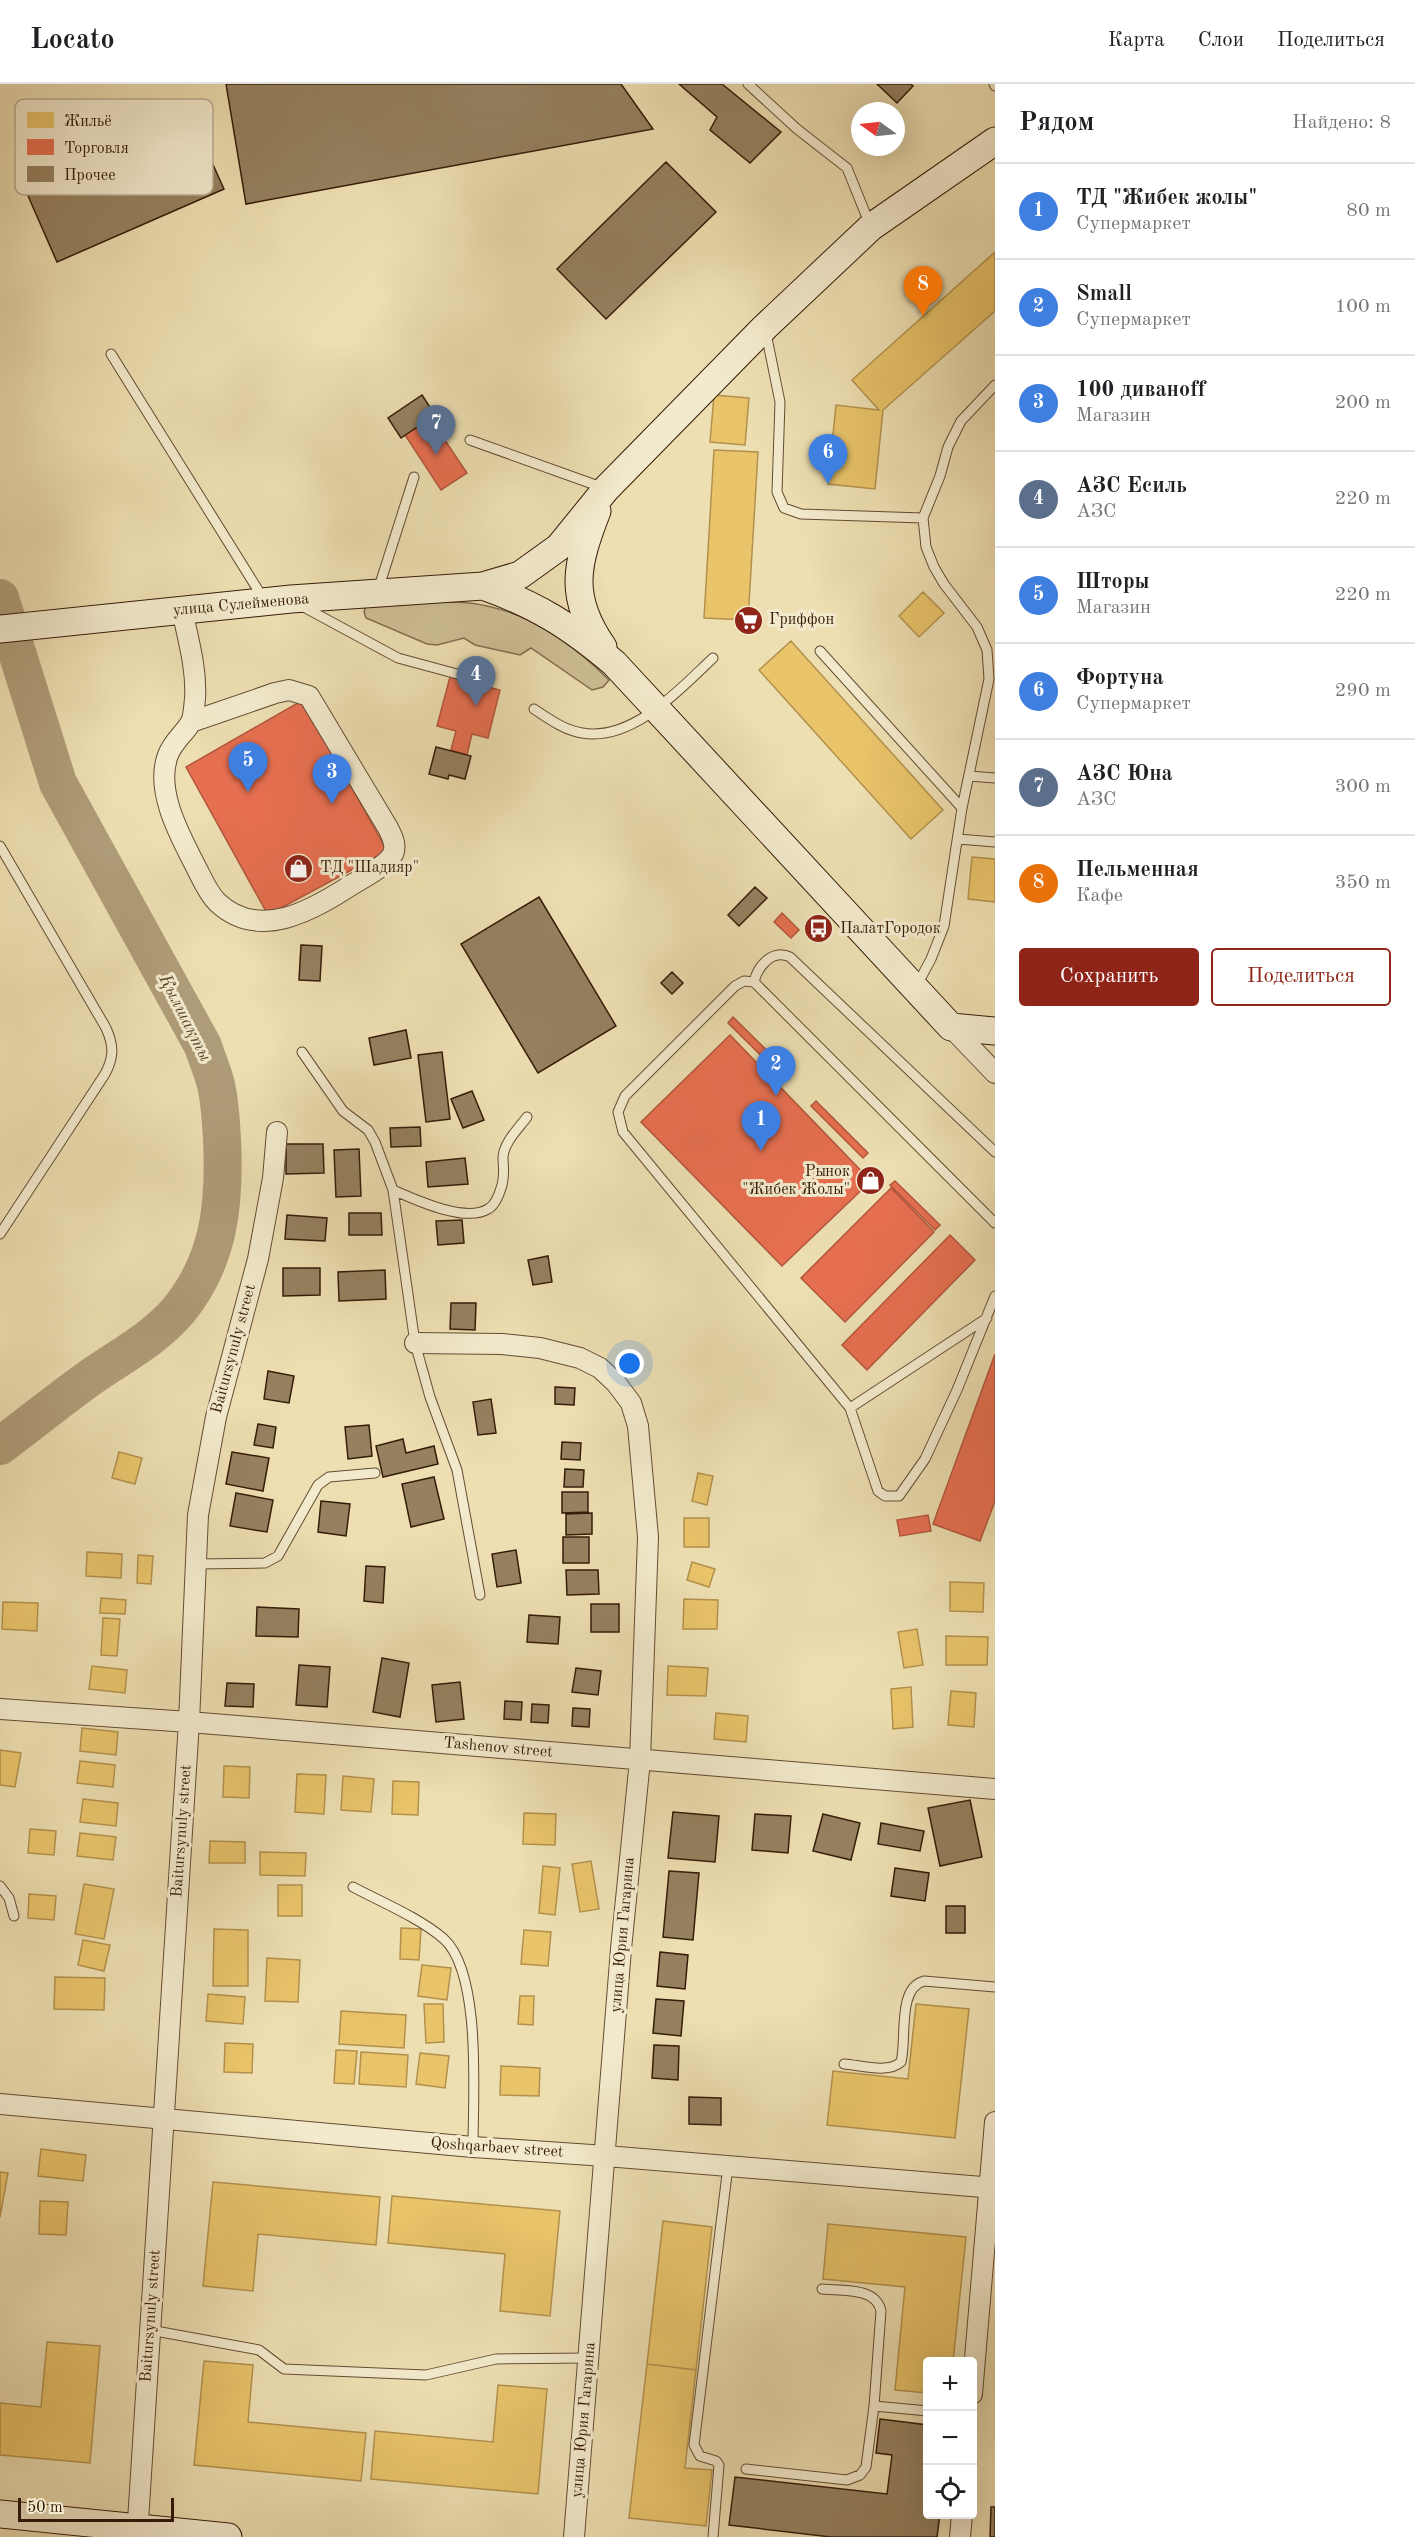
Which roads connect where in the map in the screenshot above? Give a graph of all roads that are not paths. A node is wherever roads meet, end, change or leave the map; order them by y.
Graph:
1 (748, 84) edge
2 (995, 141) edge
3 (870, 227) junction
4 (765, 327) junction
5 (111, 354) dead end
6 (995, 385) edge
7 (470, 440) dead end
8 (414, 477) dead end
9 (606, 489) junction
10 (923, 518) junction
11 (483, 586) junction
12 (377, 593) junction
13 (278, 601) junction
14 (182, 610) junction
15 (0, 629) edge
16 (820, 651) dead end
17 (713, 657) dead end
18 (614, 663) junction
19 (457, 674) dead end
20 (534, 709) dead end
21 (657, 710) junction
22 (191, 722) junction
23 (969, 776) junction
24 (995, 778) edge
25 (962, 808) junction
26 (958, 839) junction
27 (995, 842) edge
28 (0, 846) edge
29 (754, 982) junction
30 (914, 989) junction
31 (951, 1027) junction
32 (995, 1031) edge
33 (302, 1052) dead end
34 (995, 1073) edge
35 (527, 1117) dead end
36 (278, 1132) dead end
37 (995, 1152) edge
38 (393, 1190) junction
39 (995, 1223) edge
40 (0, 1234) edge
41 (995, 1296) edge
42 (987, 1318) junction
43 (415, 1342) junction
44 (850, 1408) junction
45 (375, 1473) dead end
46 (196, 1563) junction
47 (480, 1595) dead end
48 (0, 1709) edge
49 (189, 1722) junction
50 (640, 1760) junction
51 (995, 1789) edge
52 (0, 1886) edge
53 (353, 1887) dead end
54 (14, 1916) dead end
55 (995, 1988) edge
56 (844, 2064) dead end
57 (0, 2104) edge
58 (163, 2118) junction
59 (995, 2122) edge
60 (473, 2147) junction
61 (606, 2156) junction
62 (728, 2166) junction
63 (993, 2188) edge
64 (822, 2289) dead end
65 (150, 2330) junction
66 (976, 2357) edge
67 (589, 2358) junction
68 (874, 2406) junction
69 (923, 2411) edge
70 (746, 2469) dead end
71 (0, 2514) edge
72 (962, 2519) edge
73 (138, 2532) edge
74 (228, 2537) edge
75 (574, 2537) edge
76 (713, 2537) edge
77 (960, 2537) edge

1 - 3 lane
2 - 3 street
3 - 4 street
4 - 9 street
4 - 10 lane
5 - 13 lane
6 - 10 lane
7 - 9 lane
8 - 12 lane
9 - 11 street
9 - 18 street
10 - 23 lane
11 - 12 street, улица Сулейменова
11 - 18 street
12 - 13 street, улица Сулейменова
13 - 14 street, улица Сулейменова
13 - 19 lane
14 - 15 street, улица Сулейменова
14 - 22 street
16 - 25 lane
17 - 21 lane
18 - 21 street
20 - 21 lane
21 - 30 street
22 - 22 street
23 - 24 lane
23 - 25 lane
25 - 26 lane
26 - 27 lane
26 - 30 lane
28 - 40 lane
29 - 37 lane
29 - 39 lane
29 - 44 lane
30 - 31 street
31 - 32 street
31 - 34 street
33 - 38 lane
35 - 38 lane
36 - 46 street, Baitursynuly street
38 - 43 lane
41 - 42 lane
42 - 44 lane
42 - 44 lane
43 - 47 lane
43 - 50 street, улица Юрия Гагарина
45 - 46 lane
46 - 49 street, Baitursynuly street
48 - 49 street, Tashenov street
49 - 50 street, Tashenov street
49 - 58 street, Baitursynuly street
50 - 51 street, Tashenov street
50 - 61 street, улица Юрия Гагарина
52 - 54 lane
53 - 60 lane
55 - 56 lane
57 - 58 street, Qoshqarbaev street
58 - 60 street, Qoshqarbaev street
58 - 65 street, Baitursynuly street
59 - 63 street
60 - 61 street, Qoshqarbaev street
61 - 62 street, Qoshqarbaev street
61 - 67 street, улица Юрия Гагарина
62 - 63 street, Qoshqarbaev street
62 - 76 lane
63 - 66 street
64 - 68 lane
65 - 67 lane
65 - 73 street, Baitursynuly street
67 - 75 street, улица Юрия Гагарина
68 - 69 lane
68 - 70 lane
71 - 73 street
72 - 77 street
73 - 74 street

